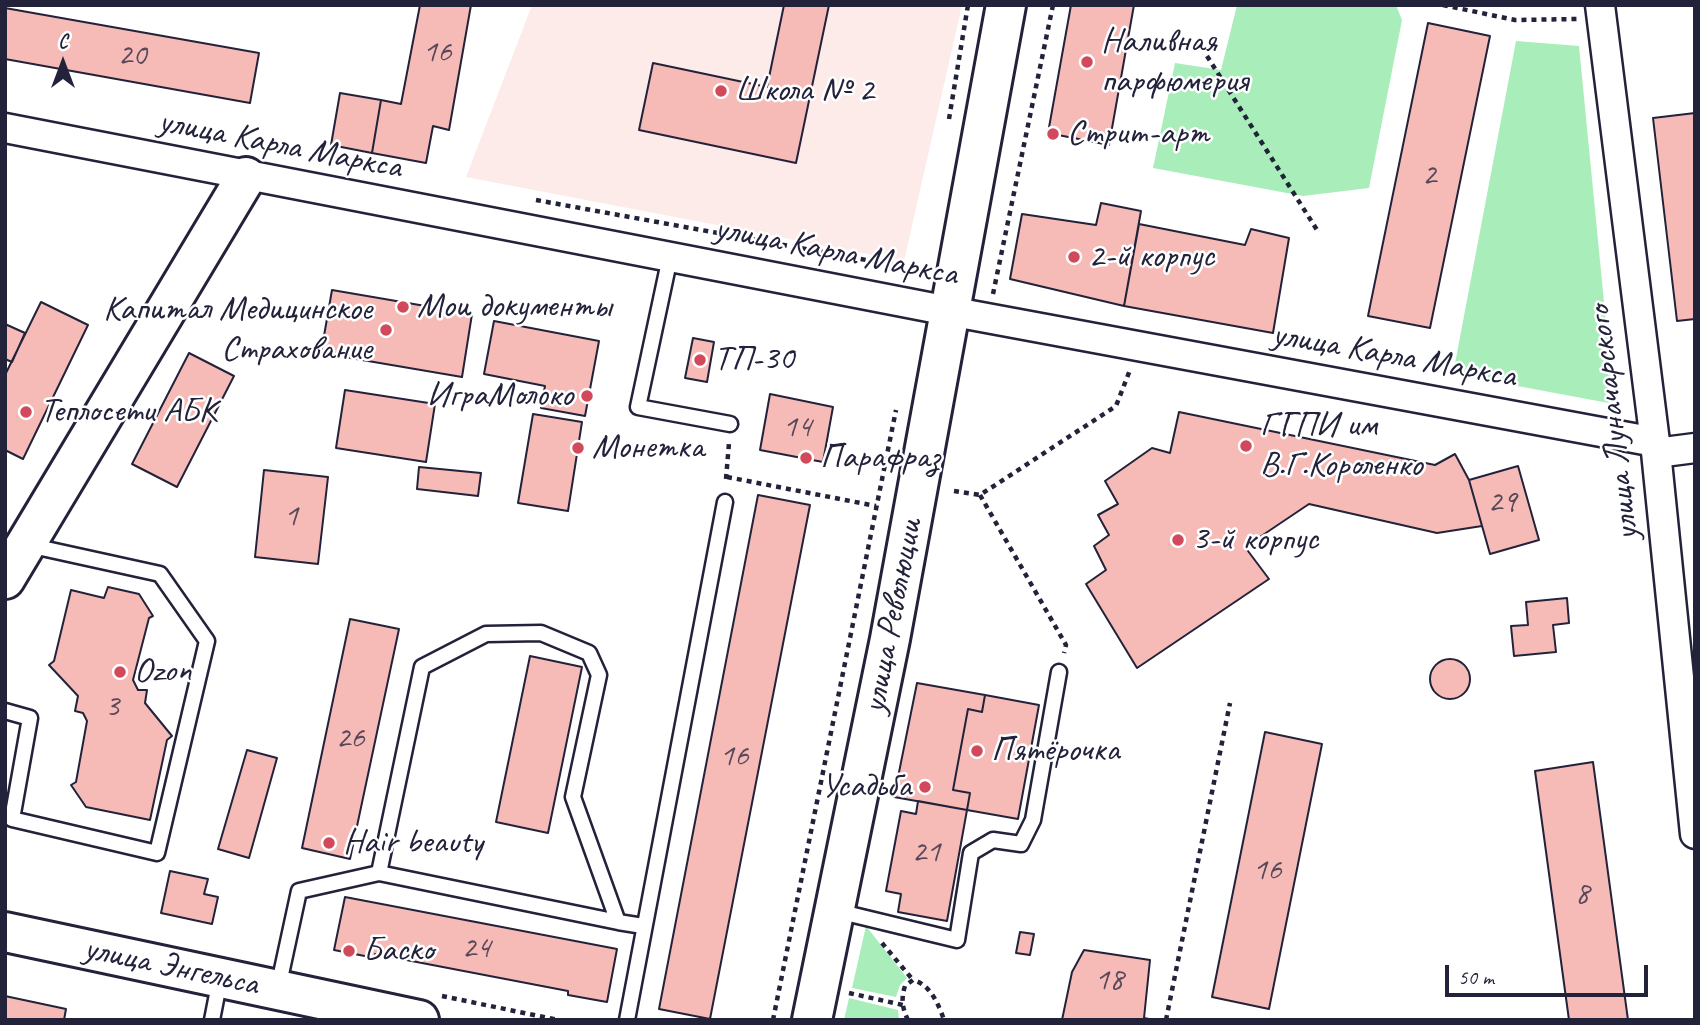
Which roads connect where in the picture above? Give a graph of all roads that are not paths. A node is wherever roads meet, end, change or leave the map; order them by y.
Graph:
1 (1006, 5) edge
2 (1601, 12) edge
3 (5, 128) edge
4 (246, 177) junction
5 (670, 257) junction
6 (933, 308) junction
7 (730, 424) road end
8 (1655, 448) junction
9 (1695, 448) edge
10 (725, 502) road end
11 (13, 562) edge
12 (1059, 672) road end
13 (5, 711) edge
14 (1695, 834) edge
15 (379, 873) junction
16 (848, 914) junction
17 (618, 922) junction
18 (643, 926) junction
19 (5, 932) edge
20 (221, 978) junction
21 (277, 990) junction
22 (212, 1020) edge
23 (419, 1020) edge
24 (627, 1020) edge
25 (812, 1020) edge

1 - 6 street, улица Революции
2 - 8 street, улица Луначарского
3 - 4 street, улица Карла Маркса
4 - 5 street, улица Карла Маркса
4 - 11 street
5 - 6 street, улица Карла Маркса
5 - 7 lane
6 - 8 street, улица Карла Маркса
6 - 16 street, улица Революции
8 - 9 street, улица Карла Маркса
8 - 14 street, улица Луначарского
10 - 18 lane
11 - 13 lane
12 - 16 lane
15 - 17 lane
15 - 17 lane
15 - 21 lane
16 - 25 street, улица Революции
17 - 18 lane
18 - 24 lane
19 - 20 street, улица Энгельса
20 - 21 street, улица Энгельса
20 - 22 lane
21 - 23 street, улица Энгельса

